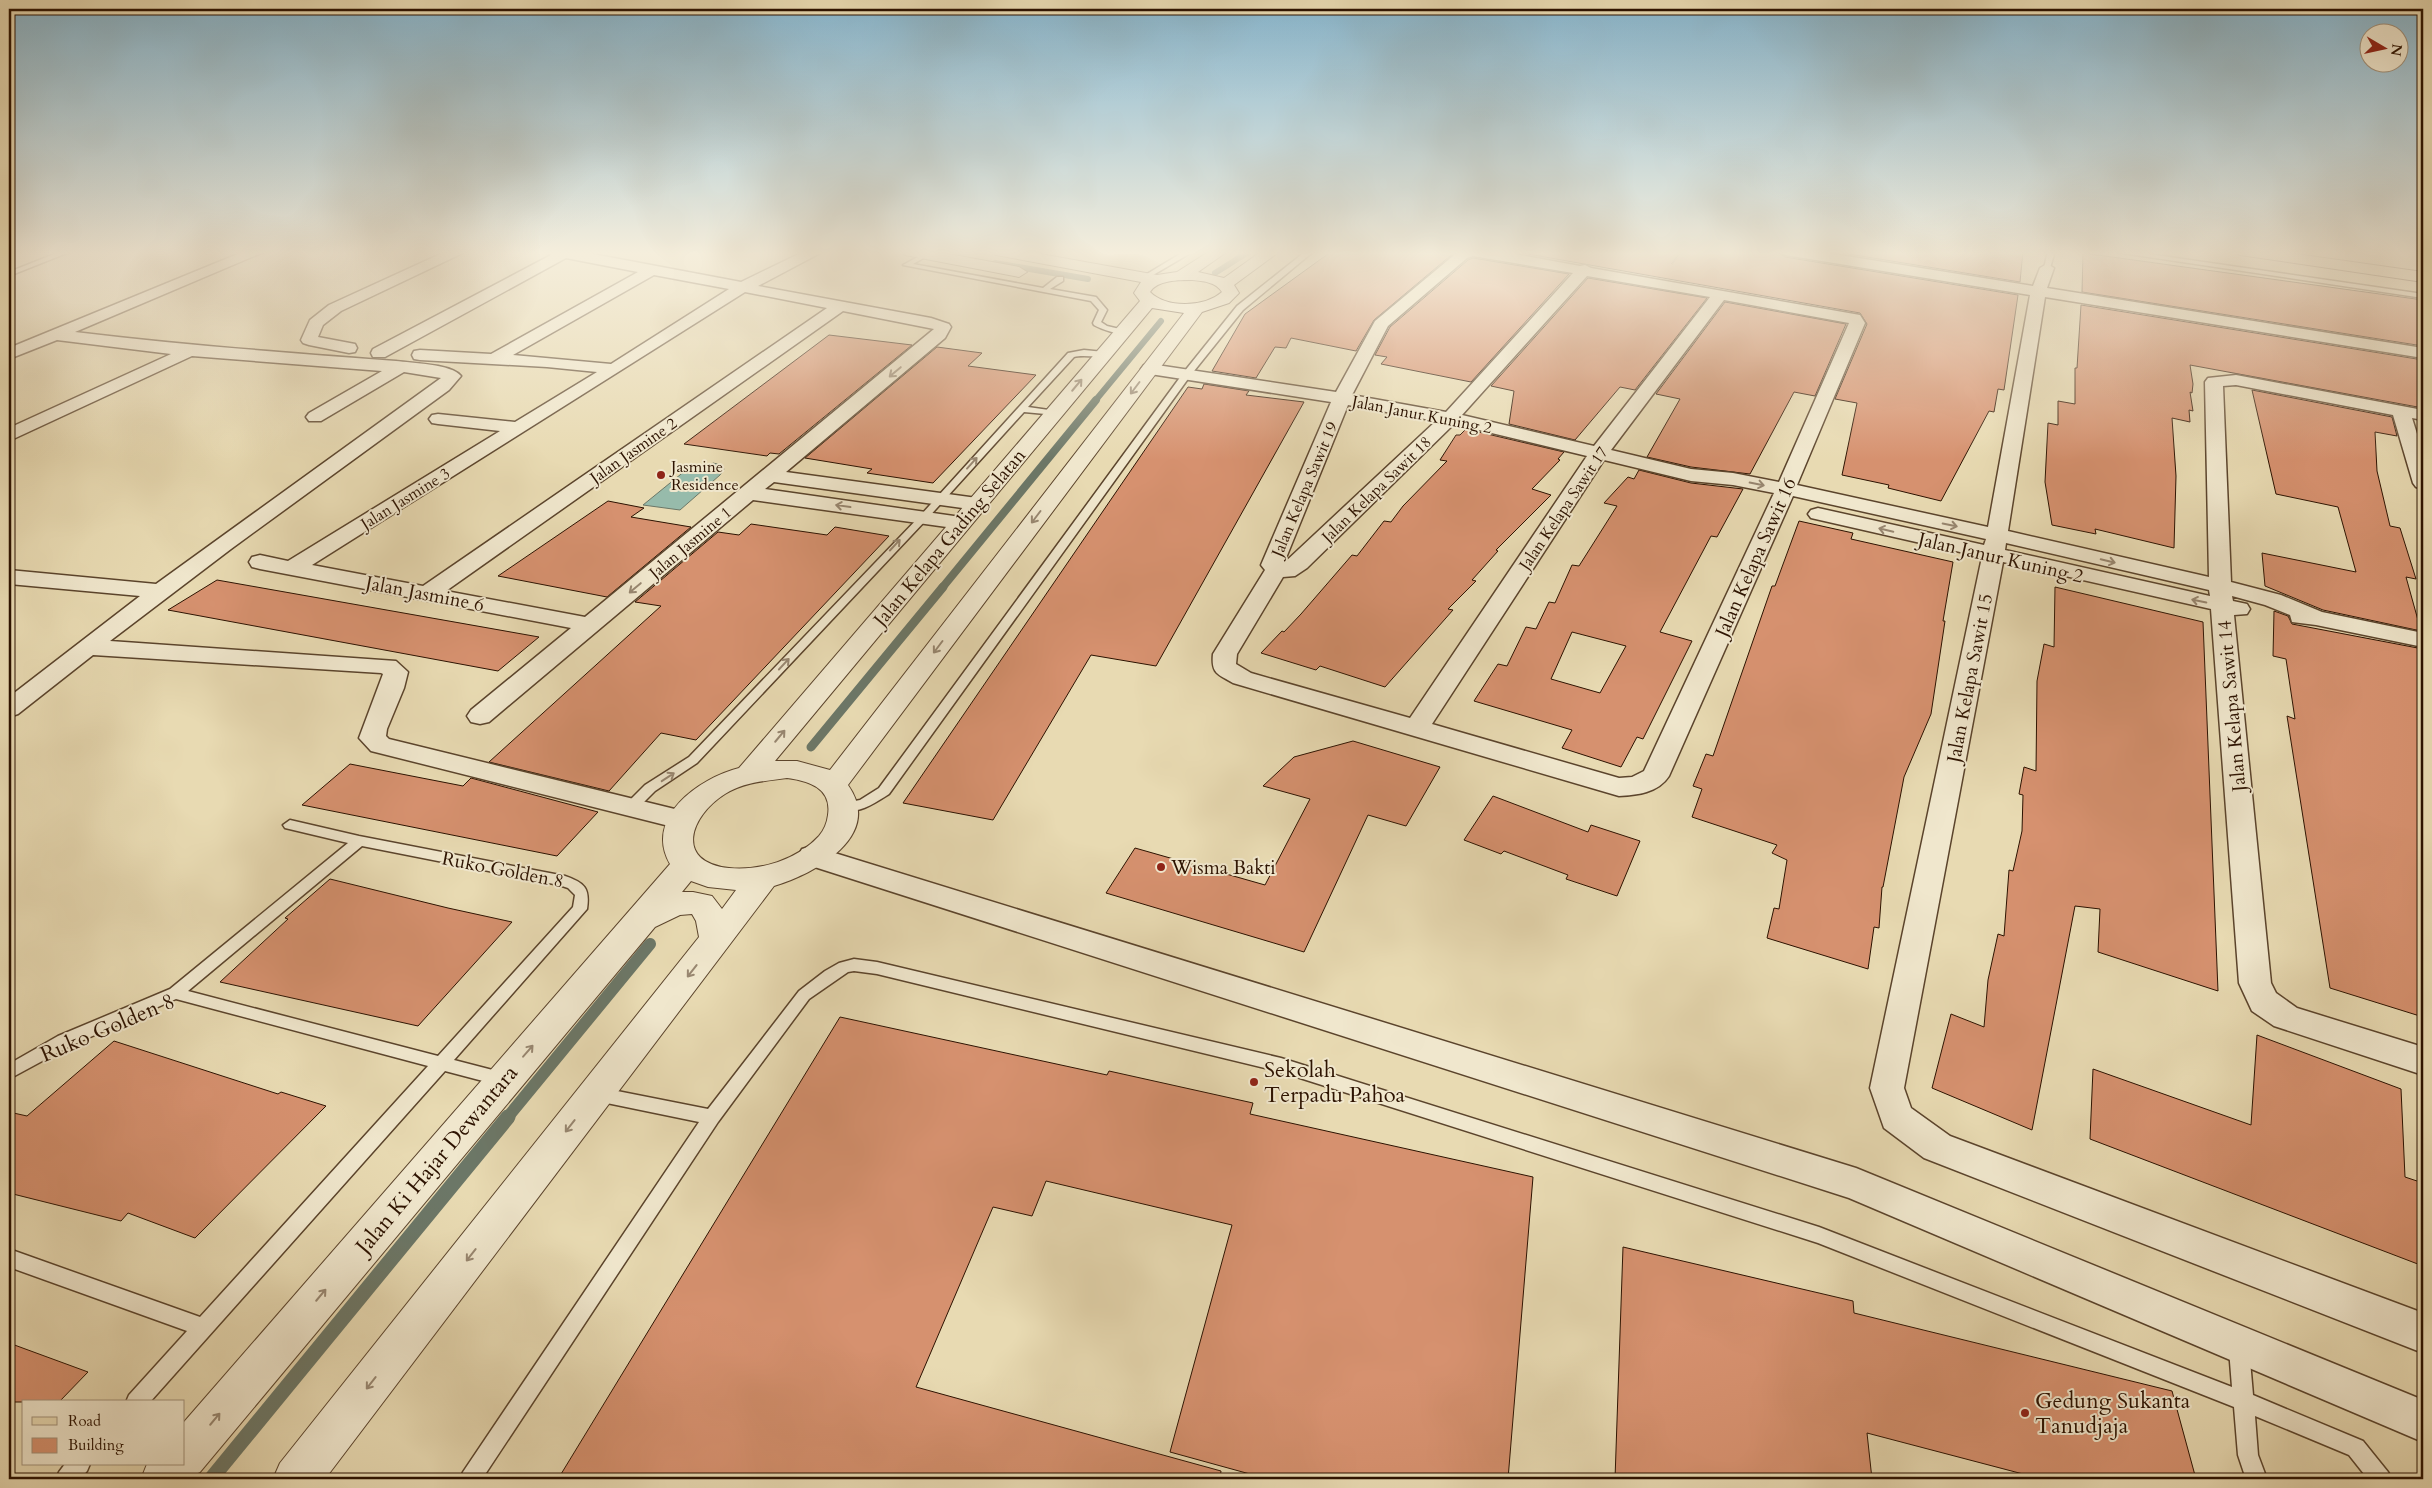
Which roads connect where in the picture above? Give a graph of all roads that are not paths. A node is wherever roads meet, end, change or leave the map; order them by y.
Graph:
1 (91, 320) edge
2 (319, 320) edge
3 (437, 320) edge
4 (562, 320) edge
5 (691, 320) edge
6 (820, 320) edge
7 (916, 320) edge
8 (1098, 320) edge
9 (1131, 320) edge
10 (1187, 320) edge
11 (1230, 320) edge
12 (1386, 320) edge
13 (1538, 320) edge
14 (1701, 320) edge
15 (1855, 320) edge
16 (2033, 320) edge
17 (2215, 320) edge
18 (1124, 331) junction
19 (55, 335) junction
20 (190, 351) junction
21 (379, 353) junction
22 (9, 354) edge
23 (1104, 354) junction
24 (2423, 354) edge
25 (494, 359) junction
26 (401, 367) junction
27 (1150, 369) junction
28 (614, 370) junction
29 (1186, 374) junction
30 (1342, 398) junction
31 (1021, 409) junction
32 (2401, 411) junction
33 (1053, 413) junction
34 (2423, 415) edge
35 (315, 417) dead end
36 (1450, 418) junction
37 (438, 419) dead end
38 (518, 428) junction
39 (9, 436) edge
40 (1599, 453) junction
41 (770, 476) junction
42 (2423, 483) edge
43 (749, 493) junction
44 (1783, 497) junction
45 (939, 499) junction
46 (977, 504) junction
47 (923, 518) junction
48 (961, 523) junction
49 (1995, 545) junction
50 (260, 562) dead end
51 (292, 568) junction
52 (1276, 570) junction
53 (9, 577) edge
54 (159, 592) junction
55 (428, 593) junction
56 (2221, 596) junction
57 (590, 625) junction
58 (2423, 640) edge
59 (86, 647) junction
60 (9, 709) edge
61 (480, 716) dead end
62 (1416, 729) junction
63 (748, 774) junction
64 (839, 796) junction
65 (631, 807) junction
66 (681, 820) junction
67 (290, 825) dead end
68 (359, 841) junction
69 (812, 856) junction
70 (688, 863) junction
71 (764, 877) junction
72 (642, 920) junction
73 (716, 939) junction
74 (175, 994) junction
75 (2423, 1061) edge
76 (440, 1063) junction
77 (9, 1072) edge
78 (504, 1080) junction
79 (595, 1094) junction
80 (712, 1117) junction
81 (9, 1258) edge
82 (203, 1327) junction
83 (2423, 1333) edge
84 (2239, 1344) junction
85 (138, 1400) edge
86 (2243, 1401) junction
87 (2423, 1421) edge
88 (185, 1455) edge
89 (78, 1466) edge
90 (174, 1466) edge
91 (66, 1479) edge
92 (164, 1479) edge
93 (296, 1479) edge
94 (470, 1479) edge
95 (2256, 1479) edge
96 (2381, 1479) edge

1 - 19 street
2 - 21 street
3 - 21 street
4 - 25 street
5 - 28 street, Jalan Jasmine 3
6 - 55 street, Jalan Jasmine 2
7 -> 41 street, Jalan Jasmine 1
8 - 18 lane
9 - 18 street, Jalan Kelapa Gading Selatan
10 - 27 street
11 - 29 lane
12 - 30 street, Jalan Kelapa Sawit 19
13 - 36 street, Jalan Kelapa Sawit 18
14 - 40 street, Jalan Kelapa Sawit 17
15 - 44 street, Jalan Kelapa Sawit 16
16 - 49 street, Jalan Kelapa Sawit 15
17 - 24 street
18 - 23 street, Jalan Kelapa Gading Selatan
19 - 20 street
19 - 22 street
20 - 26 street
20 - 39 street
21 - 25 street
23 - 31 lane
33 -> 23 street, Jalan Kelapa Gading Selatan
25 - 28 street
26 - 35 street
26 - 54 street
27 - 29 street, Jalan Janur Kuning 2
27 -> 64 street
28 - 38 street, Jalan Jasmine 3
29 - 30 street, Jalan Janur Kuning 2
29 - 64 lane
30 - 36 street, Jalan Janur Kuning 2
30 - 52 street, Jalan Kelapa Sawit 19
31 - 33 lane
45 -> 31 lane
32 - 34 street
32 - 42 street
32 - 56 street, Jalan Kelapa Sawit 14
33 - 46 street, Jalan Kelapa Gading Selatan
36 - 40 street, Jalan Janur Kuning 2
36 - 52 street, Jalan Kelapa Sawit 18
37 - 38 street
38 - 51 street, Jalan Jasmine 3
40 - 44 street, Jalan Janur Kuning 2
40 - 62 street, Jalan Kelapa Sawit 17
41 - 43 street, Jalan Jasmine 1
41 - 45 street
47 -> 43 street
43 -> 57 street, Jalan Jasmine 1
44 - 49 street, Jalan Janur Kuning 2
44 - 62 street, Jalan Kelapa Sawit 16
45 - 46 street
45 - 47 lane
46 - 48 street, Jalan Kelapa Gading Selatan
47 - 48 street
65 -> 47 lane
63 -> 48 street, Jalan Kelapa Gading Selatan
49 - 56 street, Jalan Janur Kuning 2
49 - 83 street, Jalan Kelapa Sawit 15
50 - 51 street, Jalan Jasmine 6
51 - 55 street, Jalan Jasmine 6
52 - 62 street
53 - 54 street
54 - 59 street
55 - 57 street, Jalan Jasmine 6
56 - 58 street, Jalan Janur Kuning 2
56 - 75 street, Jalan Kelapa Sawit 14
57 - 61 street, Jalan Jasmine 1
59 - 60 street
59 - 65 street
63 - 64 street
63 - 66 street
64 - 69 street
65 - 66 street
66 - 70 street
67 - 68 lane, Ruko Golden 8
68 - 74 lane
68 - 76 lane, Ruko Golden 8
69 - 71 street
69 - 84 street
70 - 71 street
70 - 72 street, Jalan Ki Hajar Dewantara
71 - 73 street
72 - 73 street
78 -> 72 street, Jalan Ki Hajar Dewantara
73 -> 79 street
74 - 76 lane, Ruko Golden 8
74 - 77 lane, Ruko Golden 8
76 - 78 lane, Ruko Golden 8
76 - 82 lane, Ruko Golden 8
88 -> 78 street, Jalan Ki Hajar Dewantara
79 - 80 lane
79 -> 93 street
80 - 86 lane
80 - 94 lane
81 - 82 lane
82 - 85 lane, Ruko Golden 8
84 - 86 lane
84 - 87 street
86 - 95 lane
86 - 96 lane
89 - 91 lane
90 - 92 street

